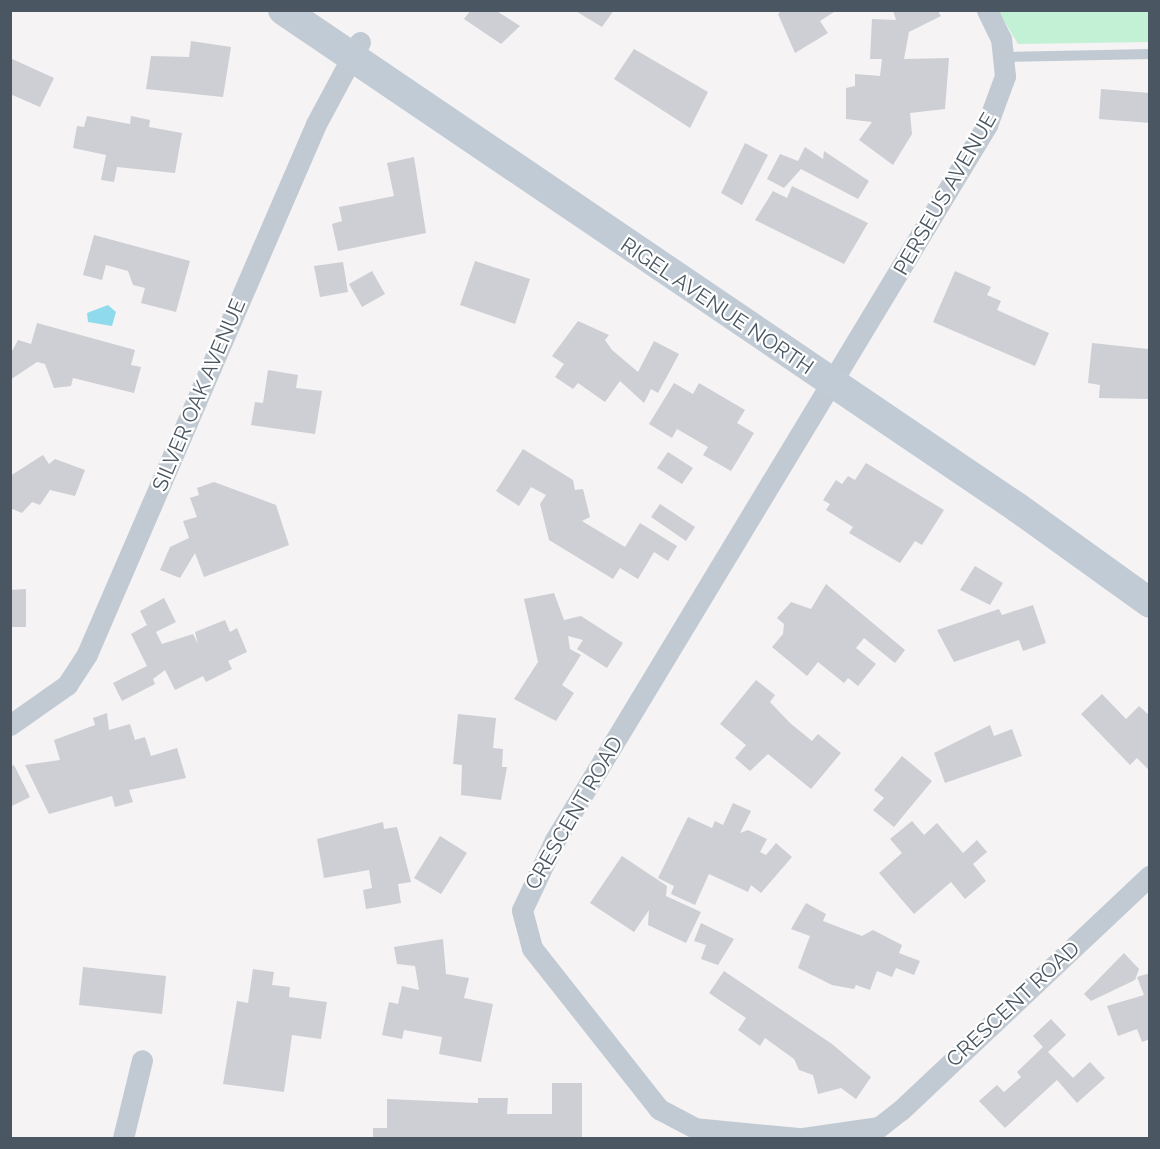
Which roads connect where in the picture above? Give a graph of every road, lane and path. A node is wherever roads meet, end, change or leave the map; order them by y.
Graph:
1 (283, 10) edge
2 (313, 10) edge
3 (987, 10) edge
4 (355, 49) junction
5 (1149, 54) edge
6 (1005, 57) junction
7 (838, 377) junction
8 (1149, 579) edge
9 (1149, 603) edge
10 (10, 725) edge
11 (1149, 875) edge
12 (142, 1060) dead end
13 (694, 1133) edge
14 (123, 1138) edge
15 (798, 1138) edge
16 (803, 1138) edge

1 - 4 main road, RIGEL AVENUE NORTH
2 - 4 main road, RIGEL AVENUE NORTH
3 - 6 street, PERSEUS AVENUE
4 - 7 main road, RIGEL AVENUE NORTH
4 - 10 street, SILVER OAK AVENUE
5 - 6 lane
6 - 7 street, PERSEUS AVENUE
7 - 8 main road, RIGEL AVENUE NORTH
7 - 9 main road, RIGEL AVENUE NORTH
7 - 13 street, CRESCENT ROAD
11 - 16 street, CRESCENT ROAD
12 - 14 street
13 - 15 street, CRESCENT ROAD

